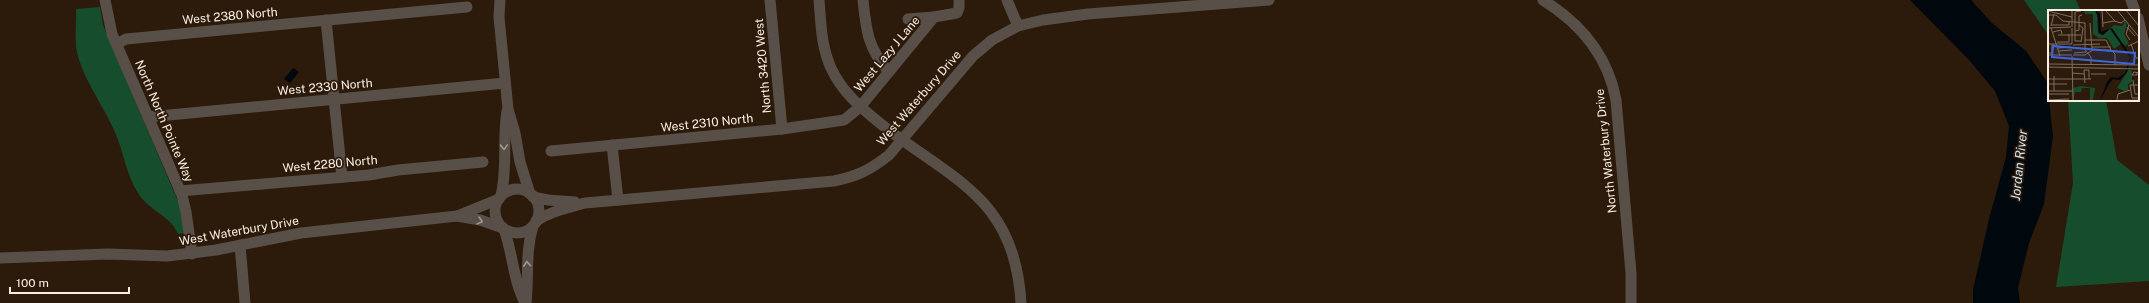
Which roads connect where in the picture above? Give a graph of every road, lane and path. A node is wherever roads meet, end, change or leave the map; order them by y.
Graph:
1 (105, 0) edge
2 (110, 0) edge
3 (491, 0) edge
4 (500, 0) edge
5 (770, 0) edge
6 (819, 0) edge
7 (863, 0) edge
8 (959, 0) edge
9 (1007, 0) edge
10 (1269, 0) edge
11 (1542, 0) edge
12 (2131, 0) edge
13 (1215, 2) edge
14 (467, 7) dead end
15 (2136, 10) edge
16 (499, 17) junction
17 (934, 17) junction
18 (908, 19) dead end
19 (326, 20) junction
20 (2143, 23) edge
21 (1018, 26) junction
22 (117, 44) junction
23 (2149, 65) edge
24 (889, 72) junction
25 (505, 83) junction
26 (334, 99) junction
27 (860, 107) junction
28 (508, 109) junction
29 (148, 117) junction
30 (782, 129) junction
31 (901, 140) junction
32 (612, 146) junction
33 (551, 151) dead end
34 (483, 162) dead end
35 (342, 177) junction
36 (180, 191) junction
37 (532, 195) junction
38 (500, 198) junction
39 (618, 200) junction
40 (585, 203) junction
41 (457, 216) junction
42 (534, 224) junction
43 (503, 229) junction
44 (240, 245) junction
45 (192, 254) junction
46 (0, 258) edge
47 (245, 303) edge
48 (525, 303) edge
49 (1021, 303) edge
50 (1631, 303) edge

1 - 2 street
1 - 22 street, North North Pointe Way
3 - 16 street
4 - 16 street
5 - 30 street, North 3420 West
6 - 27 street
7 - 24 street
8 - 17 street, West Lazy J Lane
9 - 21 street
10 - 13 street, West Waterbury Drive
11 - 50 street, North Waterbury Drive
12 - 15 street
13 - 21 street, West Waterbury Drive
14 - 19 street, West 2380 North
16 - 25 street
17 - 18 street, West Lazy J Lane
17 - 24 street, West Lazy J Lane
19 - 22 street, West 2380 North
19 - 26 street
20 - 23 street
21 - 31 street, West Waterbury Drive
22 - 29 street, North North Pointe Way
24 - 27 street, West Lazy J Lane
25 - 26 street, West 2330 North
25 - 28 street
26 - 29 street, West 2330 North
26 - 35 street
27 - 30 street, West 2310 North
27 - 31 street
28 - 37 street
28 -> 38 street
29 - 36 street, North North Pointe Way
30 - 32 street, West 2310 North
31 - 39 street, West Waterbury Drive
31 - 49 street
32 - 33 street, West 2310 North
32 - 39 street
34 - 35 street, West 2280 North
35 - 36 street, West 2280 North
36 - 45 street, North North Pointe Way
37 - 38 street
37 - 40 street, West Waterbury Drive
37 - 42 street
38 - 41 street, West Waterbury Drive
38 - 43 street
39 - 40 street, West Waterbury Drive
40 - 42 street, West Waterbury Drive
41 -> 43 street, West Waterbury Drive
41 - 44 street, West Waterbury Drive
42 - 43 street
48 -> 42 street
43 - 48 street
44 - 45 street, West Waterbury Drive
44 - 47 street
45 - 46 street, West Waterbury Drive

